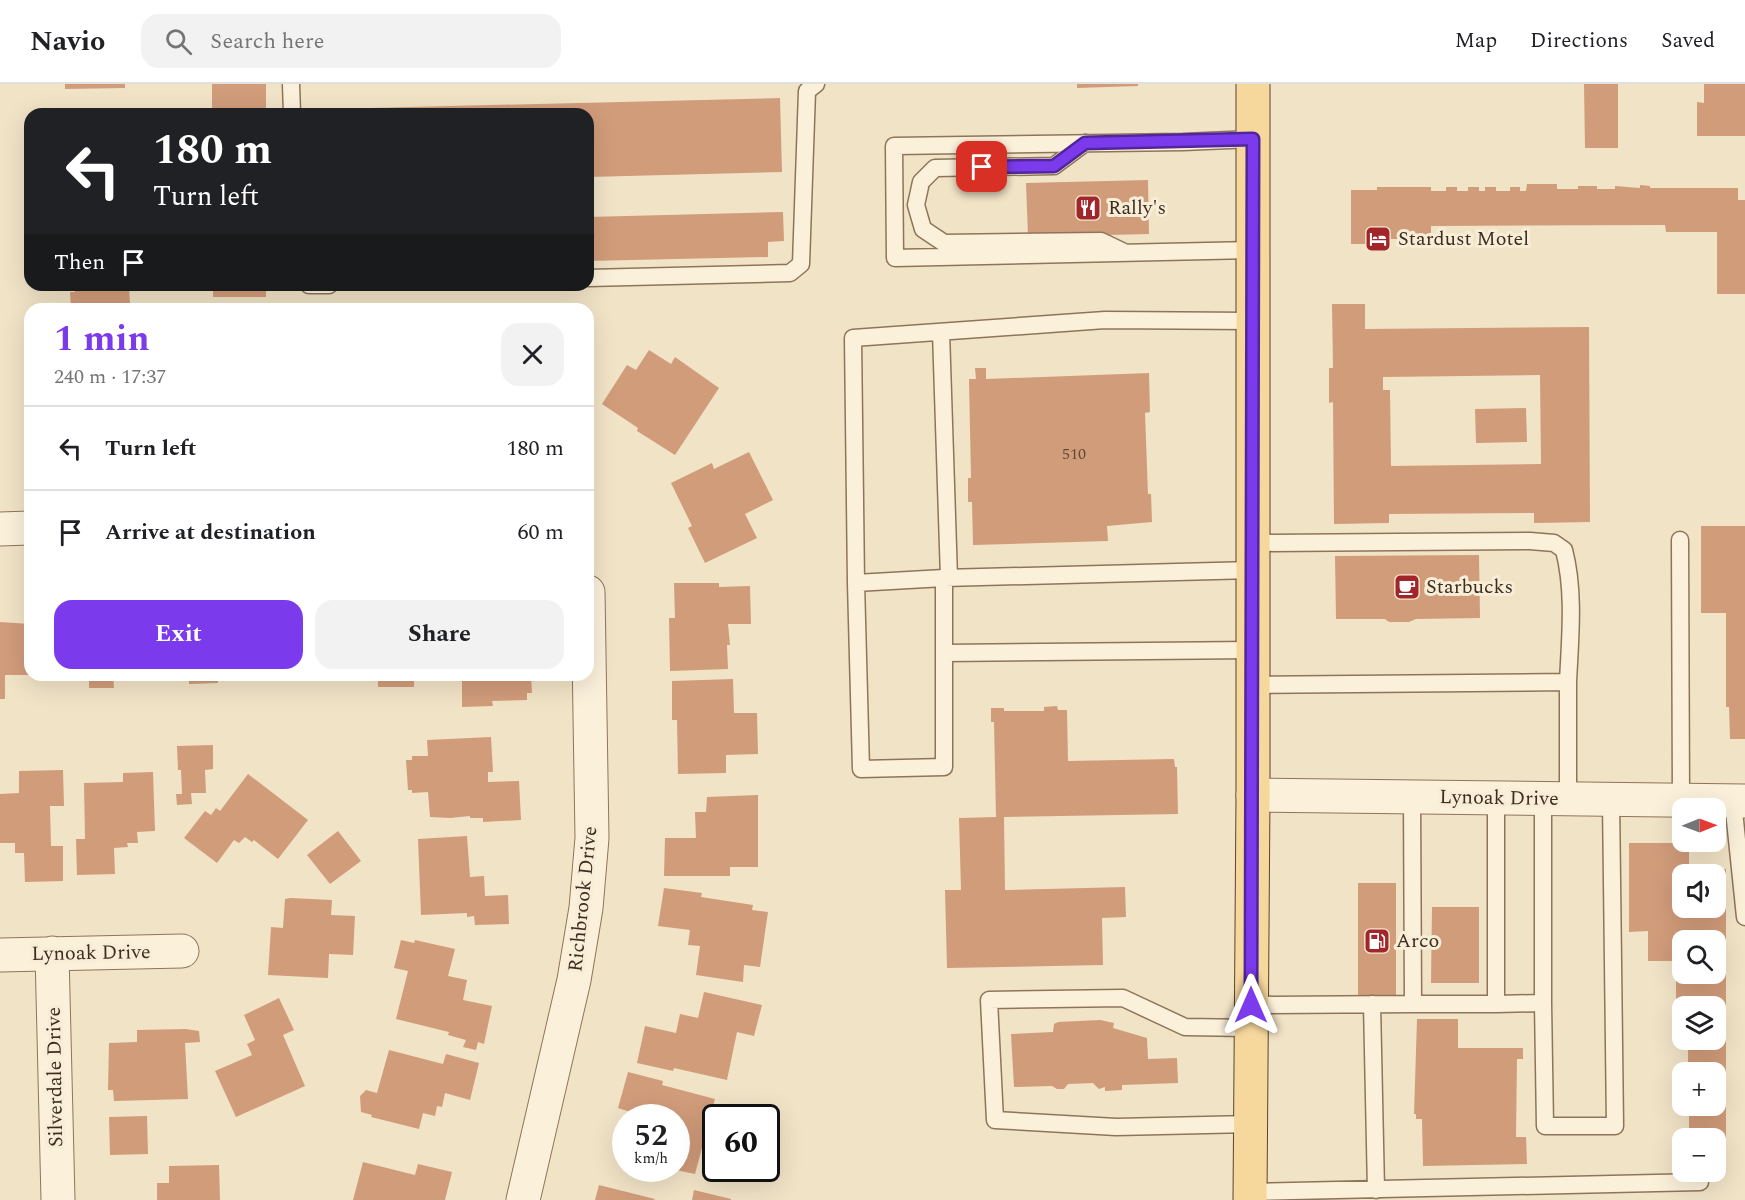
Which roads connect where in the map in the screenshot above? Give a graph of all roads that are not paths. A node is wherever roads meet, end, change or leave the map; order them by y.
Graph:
1 (291, 84) edge
2 (816, 84) edge
3 (1253, 84) edge
4 (292, 108) edge
5 (1253, 139) junction
6 (1085, 143) junction
7 (1252, 250) junction
8 (1125, 253) junction
9 (594, 278) edge
10 (1252, 321) junction
11 (941, 332) junction
12 (24, 528) edge
13 (0, 529) edge
14 (1680, 540) dead end
15 (1253, 557) junction
16 (946, 578) junction
17 (855, 583) junction
18 (1252, 650) junction
19 (945, 653) junction
20 (589, 681) edge
21 (1568, 682) junction
22 (1252, 685) junction
23 (1253, 795) junction
24 (1412, 797) junction
25 (1496, 798) junction
26 (1681, 798) edge
27 (1556, 799) junction
28 (1611, 800) junction
29 (1672, 801) edge
30 (1739, 801) edge
31 (1745, 917) edge
32 (182, 951) dead end
33 (52, 953) junction
34 (0, 955) edge
35 (1372, 1004) junction
36 (1413, 1004) junction
37 (1496, 1004) junction
38 (1543, 1004) junction
39 (1251, 1016) junction
40 (1251, 1124) junction
41 (1700, 1182) dead end
42 (1367, 1193) edge
43 (1250, 1196) edge
44 (57, 1200) edge
45 (524, 1200) edge

1 - 4 lane
2 - 9 lane
3 - 5 main road
5 - 6 lane
5 - 7 main road
6 - 8 lane
6 - 8 lane
7 - 8 lane
7 - 10 main road
10 - 11 lane
10 - 15 main road
11 - 16 lane
11 - 17 lane
12 - 13 street
14 - 26 lane
15 - 16 lane
15 - 18 main road
15 - 21 lane
16 - 17 lane
16 - 19 lane
17 - 19 lane
18 - 19 lane
18 - 22 main road
20 - 45 street, Richbrook Drive
21 - 22 lane
21 - 27 lane
22 - 23 main road
23 - 24 street, Lynoak Drive
23 - 39 main road
24 - 25 street, Lynoak Drive
24 - 36 lane
25 - 27 street, Lynoak Drive
25 - 37 lane
27 - 28 street, Lynoak Drive
27 - 38 lane
28 - 29 street, Lynoak Drive
28 - 38 lane
30 - 31 lane
32 - 33 street, Lynoak Drive
33 - 34 street, Lynoak Drive
33 - 44 street, Silverdale Drive
35 - 36 lane
35 - 39 lane
35 - 42 lane
36 - 37 lane
37 - 38 lane
39 - 40 main road
39 - 40 lane
40 - 43 main road
41 - 42 lane
42 - 43 lane

